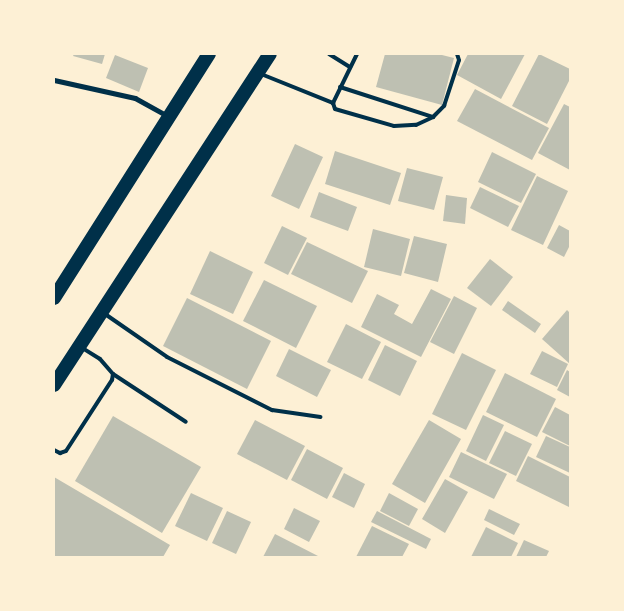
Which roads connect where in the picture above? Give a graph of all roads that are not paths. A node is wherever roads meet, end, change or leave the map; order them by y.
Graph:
1 (209, 54) edge
2 (270, 54) edge
3 (329, 54) edge
4 (357, 54) edge
5 (457, 54) edge
6 (350, 67) junction
7 (257, 72) junction
8 (54, 80) edge
9 (340, 87) junction
10 (333, 102) junction
11 (169, 117) junction
12 (433, 117) junction
13 (54, 298) edge
14 (101, 311) junction
15 (78, 346) junction
16 (112, 374) junction
17 (54, 385) edge
18 (320, 416) dead end
19 (186, 422) dead end
20 (54, 450) edge

1 - 11 highway
2 - 7 highway
3 - 6 lane
4 - 6 lane
5 - 12 lane
6 - 9 lane
7 - 10 lane
7 - 14 highway
8 - 11 street
9 - 10 lane
9 - 12 lane
10 - 12 lane
11 - 13 highway
14 - 15 highway
14 - 18 lane
15 - 16 lane
15 - 17 highway
16 - 19 lane
16 - 20 lane

